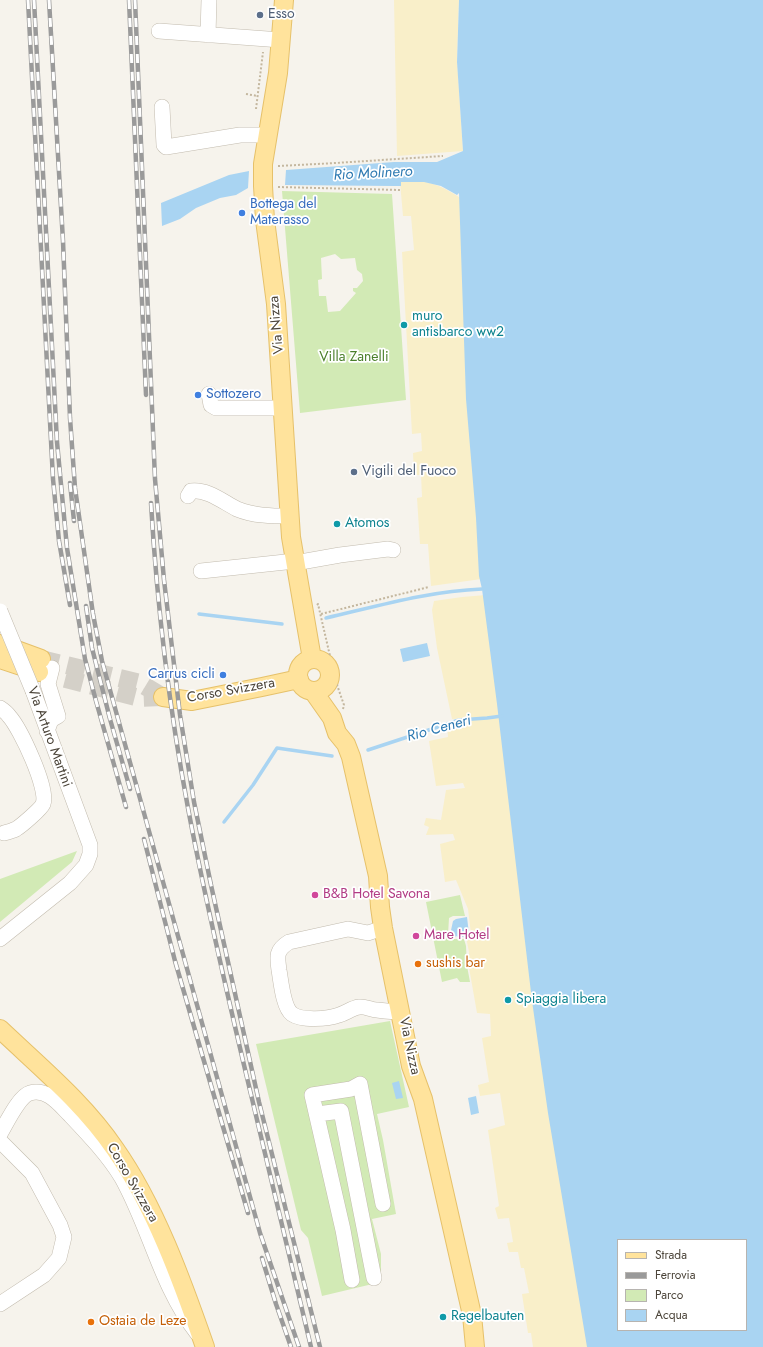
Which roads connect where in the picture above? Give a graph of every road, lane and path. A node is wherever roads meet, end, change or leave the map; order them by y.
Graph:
1 (209, 0) edge
2 (284, 0) edge
3 (159, 31) dead end
4 (208, 35) junction
5 (269, 39) junction
6 (191, 42) dead end
7 (246, 94) dead end
8 (258, 96) junction
9 (162, 107) dead end
10 (256, 111) dead end
11 (267, 135) junction
12 (443, 156) dead end
13 (263, 164) junction
14 (263, 186) junction
15 (400, 190) dead end
16 (209, 394) dead end
17 (282, 408) junction
18 (188, 496) dead end
19 (290, 516) junction
20 (393, 550) dead end
21 (295, 562) junction
22 (201, 571) dead end
23 (429, 587) dead end
24 (318, 604) dead end
25 (0, 611) edge
26 (321, 614) junction
27 (0, 644) edge
28 (0, 659) edge
29 (312, 659) junction
30 (44, 666) junction
31 (299, 678) junction
32 (319, 688) junction
33 (163, 697) dead end
34 (0, 708) edge
35 (340, 714) junction
36 (47, 731) junction
37 (346, 744) junction
38 (4, 833) dead end
39 (383, 928) junction
40 (0, 939) edge
41 (401, 1012) junction
42 (0, 1029) edge
43 (317, 1114) junction
44 (0, 1134) edge
45 (0, 1141) edge
46 (383, 1204) dead end
47 (374, 1278) dead end
48 (352, 1280) dead end
49 (0, 1304) edge
50 (204, 1345) edge
51 (475, 1347) edge

1 - 4 street
2 - 5 main road, Via Nizza
3 - 4 street
4 - 5 street
5 - 6 street
5 - 8 path
5 - 11 main road, Via Nizza
7 - 8 path
8 - 10 path
9 - 11 street
11 - 13 main road, Via Nizza
12 - 13 path
13 - 14 main road, Via Nizza
14 - 15 path
14 - 17 main road, Via Nizza
16 - 17 street
17 - 19 main road, Via Nizza
18 - 19 street
19 - 21 main road, Via Nizza
20 - 21 street
21 - 22 street
21 - 29 main road, Via Nizza
23 - 26 path
24 - 26 path
25 - 36 street, Via Arturo Martini, bridge
26 - 35 path
27 - 30 main road
28 - 30 main road
29 - 31 main road
29 - 32 main road
30 - 36 street
31 - 32 main road
31 - 33 main road, Corso Svizzera
32 - 35 main road
32 - 37 main road
34 - 38 street
35 - 37 main road
36 - 40 street, Via Arturo Martini
37 - 39 main road, Via Nizza
39 - 41 main road, Via Nizza
39 - 41 street
41 - 51 main road, Via Nizza
42 - 50 main road, Corso Svizzera
43 - 46 street
43 - 47 street
43 - 48 street
44 - 50 street
45 - 49 street

